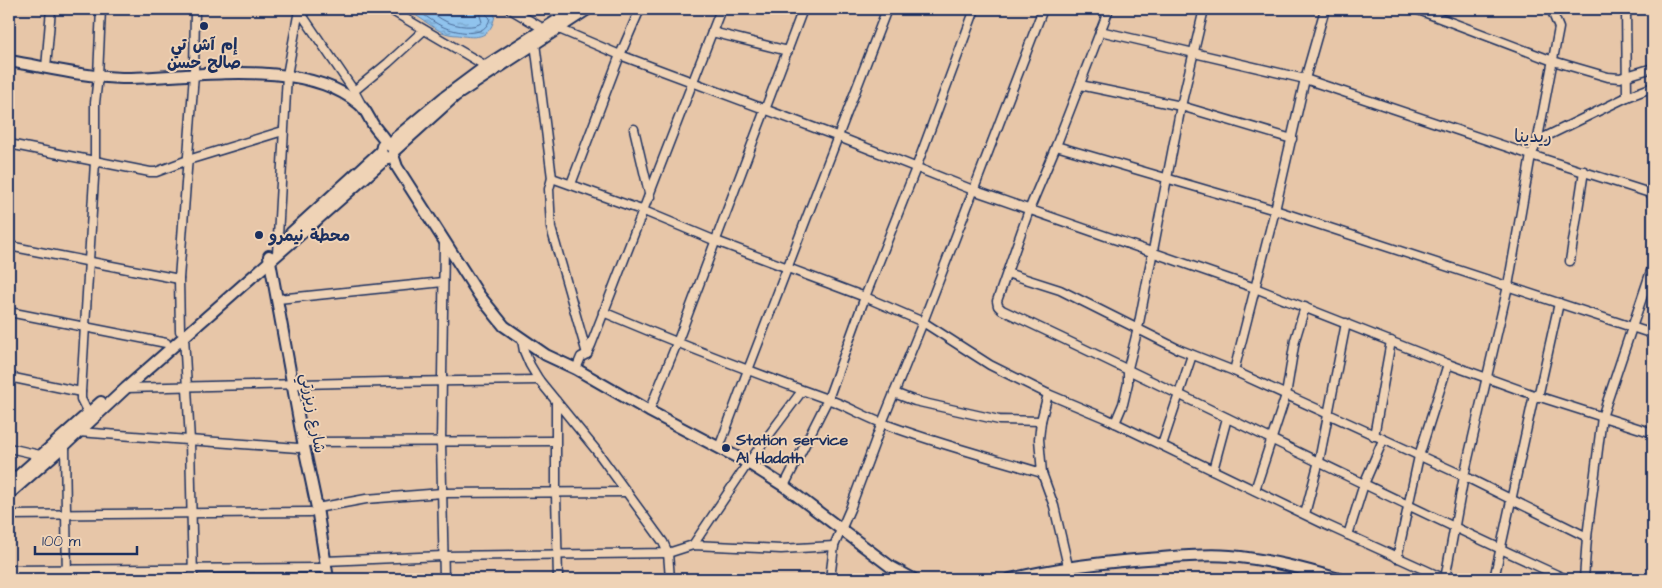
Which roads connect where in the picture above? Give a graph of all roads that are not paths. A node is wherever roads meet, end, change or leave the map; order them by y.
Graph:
1 (51, 9) edge
2 (101, 9) edge
3 (195, 9) edge
4 (300, 9) edge
5 (389, 9) edge
6 (510, 9) edge
7 (575, 9) edge
8 (588, 9) edge
9 (640, 9) edge
10 (721, 9) edge
11 (803, 9) edge
12 (888, 9) edge
13 (976, 9) edge
14 (1043, 9) edge
15 (1109, 9) edge
16 (1204, 9) edge
17 (1325, 9) edge
18 (1416, 9) edge
19 (1551, 9) edge
20 (1626, 9) edge
21 (544, 29) junction
22 (559, 29) junction
23 (424, 30) junction
24 (1100, 31) junction
25 (712, 32) junction
26 (535, 43) junction
27 (788, 51) junction
28 (1193, 52) junction
29 (620, 55) junction
30 (9, 61) edge
31 (1553, 61) junction
32 (486, 66) junction
33 (46, 68) junction
34 (1653, 68) edge
35 (194, 74) junction
36 (287, 75) junction
37 (98, 76) junction
38 (1627, 77) junction
39 (1305, 79) junction
40 (692, 83) junction
41 (1080, 85) junction
42 (1653, 87) edge
43 (354, 91) junction
44 (1627, 97) junction
45 (360, 104) junction
46 (1181, 106) junction
47 (766, 110) junction
48 (634, 128) dead end
49 (282, 131) junction
50 (839, 137) junction
51 (1292, 139) junction
52 (1537, 143) junction
53 (9, 144) edge
54 (1056, 146) junction
55 (387, 151) junction
56 (1531, 155) junction
57 (188, 160) junction
58 (95, 162) junction
59 (916, 168) junction
60 (1584, 171) junction
61 (552, 178) junction
62 (1167, 179) junction
63 (571, 184) junction
64 (973, 190) junction
65 (1653, 194) edge
66 (650, 197) junction
67 (1029, 210) junction
68 (1275, 210) junction
69 (644, 211) junction
70 (716, 241) junction
71 (444, 244) junction
72 (9, 246) edge
73 (1153, 254) junction
74 (270, 256) junction
75 (1570, 261) dead end
76 (89, 262) junction
77 (1653, 266) edge
78 (787, 268) junction
79 (1007, 273) junction
80 (179, 279) junction
81 (443, 282) junction
82 (1508, 286) junction
83 (1254, 288) junction
84 (865, 297) junction
85 (278, 299) junction
86 (1558, 303) junction
87 (1305, 307) junction
88 (9, 312) edge
89 (603, 312) junction
90 (923, 322) junction
91 (1346, 323) junction
92 (1632, 326) junction
93 (86, 328) junction
94 (1138, 328) junction
95 (182, 334) junction
96 (1653, 334) edge
97 (522, 340) junction
98 (1391, 341) junction
99 (166, 343) junction
100 (677, 343) junction
101 (587, 354) junction
102 (1192, 355) junction
103 (1448, 364) junction
104 (1128, 368) junction
105 (576, 369) junction
106 (748, 370) junction
107 (1234, 371) junction
108 (9, 377) edge
109 (1487, 378) junction
110 (539, 380) junction
111 (442, 381) junction
112 (290, 385) junction
113 (188, 387) junction
114 (126, 388) junction
115 (802, 391) junction
116 (80, 392) junction
117 (894, 392) junction
118 (1048, 394) junction
119 (1180, 394) junction
120 (1286, 395) junction
121 (1536, 396) junction
122 (828, 399) junction
123 (556, 401) junction
124 (649, 411) junction
125 (88, 413) junction
126 (1328, 414) junction
127 (1602, 417) junction
128 (1227, 418) junction
129 (1041, 421) junction
130 (882, 423) junction
131 (1115, 423) junction
132 (78, 432) junction
133 (1653, 433) edge
134 (1374, 436) junction
135 (1272, 438) junction
136 (1383, 440) junction
137 (190, 441) junction
138 (555, 441) junction
139 (441, 442) junction
140 (65, 445) junction
141 (301, 445) junction
142 (1162, 445) junction
143 (9, 448) edge
144 (719, 448) junction
145 (40, 455) junction
146 (1419, 456) junction
147 (1319, 462) junction
148 (748, 463) junction
149 (1213, 470) junction
150 (1042, 473) junction
151 (1464, 476) junction
152 (9, 484) edge
153 (1364, 484) junction
154 (784, 486) junction
155 (1254, 490) junction
156 (627, 492) junction
157 (442, 493) junction
158 (9, 494) edge
159 (556, 494) junction
160 (1512, 499) junction
161 (1409, 504) junction
162 (314, 510) junction
163 (66, 514) junction
164 (191, 514) junction
165 (1305, 514) junction
166 (9, 515) edge
167 (1454, 527) junction
168 (841, 529) junction
169 (1348, 535) junction
170 (1587, 537) junction
171 (693, 545) junction
172 (834, 546) junction
173 (1501, 550) junction
174 (668, 552) junction
175 (557, 554) junction
176 (443, 556) junction
177 (1397, 558) junction
178 (323, 564) junction
179 (1069, 567) junction
180 (193, 568) junction
181 (9, 570) edge
182 (67, 570) junction
183 (67, 579) edge
184 (193, 579) edge
185 (321, 579) edge
186 (328, 579) edge
187 (444, 579) edge
188 (558, 579) edge
189 (670, 579) edge
190 (830, 579) edge
191 (913, 579) edge
192 (1010, 579) edge
193 (1071, 579) edge
194 (1339, 579) edge
195 (1445, 579) edge
196 (1494, 579) edge
197 (1566, 579) edge
198 (1584, 579) edge

1 - 33 street
2 - 37 street
3 - 35 street
4 - 36 street
4 - 43 street
5 - 23 street
6 - 21 street
7 - 21 street
8 - 22 street
9 - 29 street
10 - 25 street
11 - 27 street
12 - 50 street
13 - 59 street
14 - 64 street
15 - 24 street
16 - 28 street
17 - 39 street
18 - 31 street
19 - 31 street
20 - 38 street
21 - 32 street
22 - 26 street
22 - 29 street
23 - 32 street
23 - 43 street
24 - 28 street
24 - 41 street
25 - 27 street
25 - 40 street
26 - 55 street
26 - 61 street
27 - 47 street
28 - 39 street
28 - 46 street
29 - 40 street
29 - 63 street
30 - 33 street
31 - 38 street
31 - 52 street
32 - 55 street
33 - 37 street
34 - 38 street
35 - 36 street
35 - 37 street
35 - 57 street
36 - 45 street
36 - 49 street
37 - 58 street
38 - 44 street
39 - 51 street
39 - 56 street
40 - 47 street
40 - 66 street
41 - 46 street
41 - 54 street
42 - 44 street
43 - 45 street
44 - 52 street
45 - 55 street
46 - 51 street
46 - 62 street
47 - 50 street
47 - 70 street
48 - 66 street
49 - 57 street
49 - 74 street
50 - 59 street
50 - 78 street
51 - 68 street
52 - 56 street
53 - 58 street
54 - 62 street
54 - 67 street
55 - 71 street
55 - 74 street
56 - 60 street
56 - 82 street
57 - 58 street
57 - 80 street
58 - 76 street
59 - 64 street
59 - 84 street
60 - 65 street
60 - 75 street
61 - 63 street
61 - 101 street
62 - 68 street
62 - 73 street
63 - 69 street
64 - 67 street
64 - 90 street
66 - 69 street
67 - 73 street
67 - 79 street
68 - 82 street
68 - 83 street
69 - 70 street
69 - 89 street
70 - 78 street
70 - 100 street
71 - 81 street
71 - 97 street
72 - 76 street
73 - 83 street
73 - 94 street
74 - 85 street, شارع زيزرتي
74 - 95 street
74 - 112 street, شارع زيزرتي
76 - 80 street
76 - 93 street
77 - 92 street
78 - 84 street
78 - 106 street
79 - 94 street
79 - 104 street
80 - 95 street
81 - 85 street
81 - 111 street
82 - 86 street
82 - 109 street
83 - 87 street
83 - 107 street
84 - 90 street
84 - 122 street
85 - 112 street, شارع زيزرتي
86 - 92 street
86 - 121 street
87 - 91 street
87 - 120 street
88 - 93 street
89 - 100 street
89 - 101 street
90 - 117 street
90 - 118 street
91 - 98 street
91 - 126 street
92 - 96 street
92 - 127 street
93 - 99 street
93 - 116 street
94 - 102 street
94 - 104 street
95 - 99 street
95 - 113 street
95 - 114 street
97 - 105 street
97 - 110 street
98 - 103 street
98 - 134 street
99 - 125 street
100 - 106 street
100 - 124 street
101 - 105 street
102 - 107 street
102 - 119 street
103 - 109 street
103 - 146 street
104 - 119 street
104 - 131 street
105 - 124 street
106 - 115 street
106 - 144 street
107 - 120 street
108 - 116 street
109 - 121 street
109 - 151 street
110 - 111 street
110 - 123 street
111 - 112 street
111 - 139 street
112 - 113 street
112 - 141 street, شارع زيزرتي
113 - 114 street
113 - 137 street
114 - 132 street
115 - 122 street
115 - 148 street
116 - 125 street
117 - 129 street
117 - 130 street
118 - 129 street
118 - 131 street
119 - 128 street
119 - 142 street
120 - 126 street
120 - 135 street
121 - 127 street
121 - 160 street
122 - 130 street
122 - 154 street
123 - 138 street
123 - 156 street
124 - 144 street
125 - 145 street
126 - 134 street
126 - 147 street
127 - 133 street
127 - 170 street
128 - 135 street
128 - 149 street
129 - 150 street
130 - 150 street
130 - 168 street
131 - 142 street
132 - 137 street
132 - 140 street
134 - 136 street
135 - 147 street
135 - 155 street
136 - 146 street
136 - 153 street
137 - 141 street
137 - 164 street
138 - 139 street
138 - 159 street
139 - 141 street
139 - 157 street
140 - 158 street
140 - 163 street
141 - 162 street, شارع زيزرتي
142 - 149 street
143 - 145 street
144 - 148 street
145 - 152 street
146 - 151 street
146 - 161 street
147 - 153 street
147 - 165 street
148 - 154 street
148 - 171 street
149 - 155 street
150 - 179 street
151 - 160 street
151 - 167 street
153 - 161 street
153 - 169 street
154 - 168 street
155 - 165 street
156 - 159 street
156 - 174 street
157 - 159 street
157 - 162 street
157 - 176 street
159 - 175 street
160 - 170 street
160 - 173 street
161 - 167 street
161 - 177 street
162 - 164 street
162 - 178 street, شارع زيزرتي
163 - 164 street
163 - 166 street
163 - 182 street
164 - 180 street
165 - 169 street
167 - 173 street
167 - 195 street
168 - 172 street
168 - 191 street
169 - 177 street
170 - 198 street
171 - 172 street
171 - 174 street
172 - 190 street
173 - 196 street
173 - 197 street
174 - 175 street
174 - 189 street
175 - 176 street
175 - 188 street
176 - 178 street
176 - 187 street
177 - 195 street
178 - 180 street
178 - 185 street, شارع زيزرتي
178 - 186 street, شارع زيزرتي
179 - 192 street
179 - 193 street
179 - 194 street
180 - 182 street
180 - 184 street
181 - 182 street
182 - 183 street

